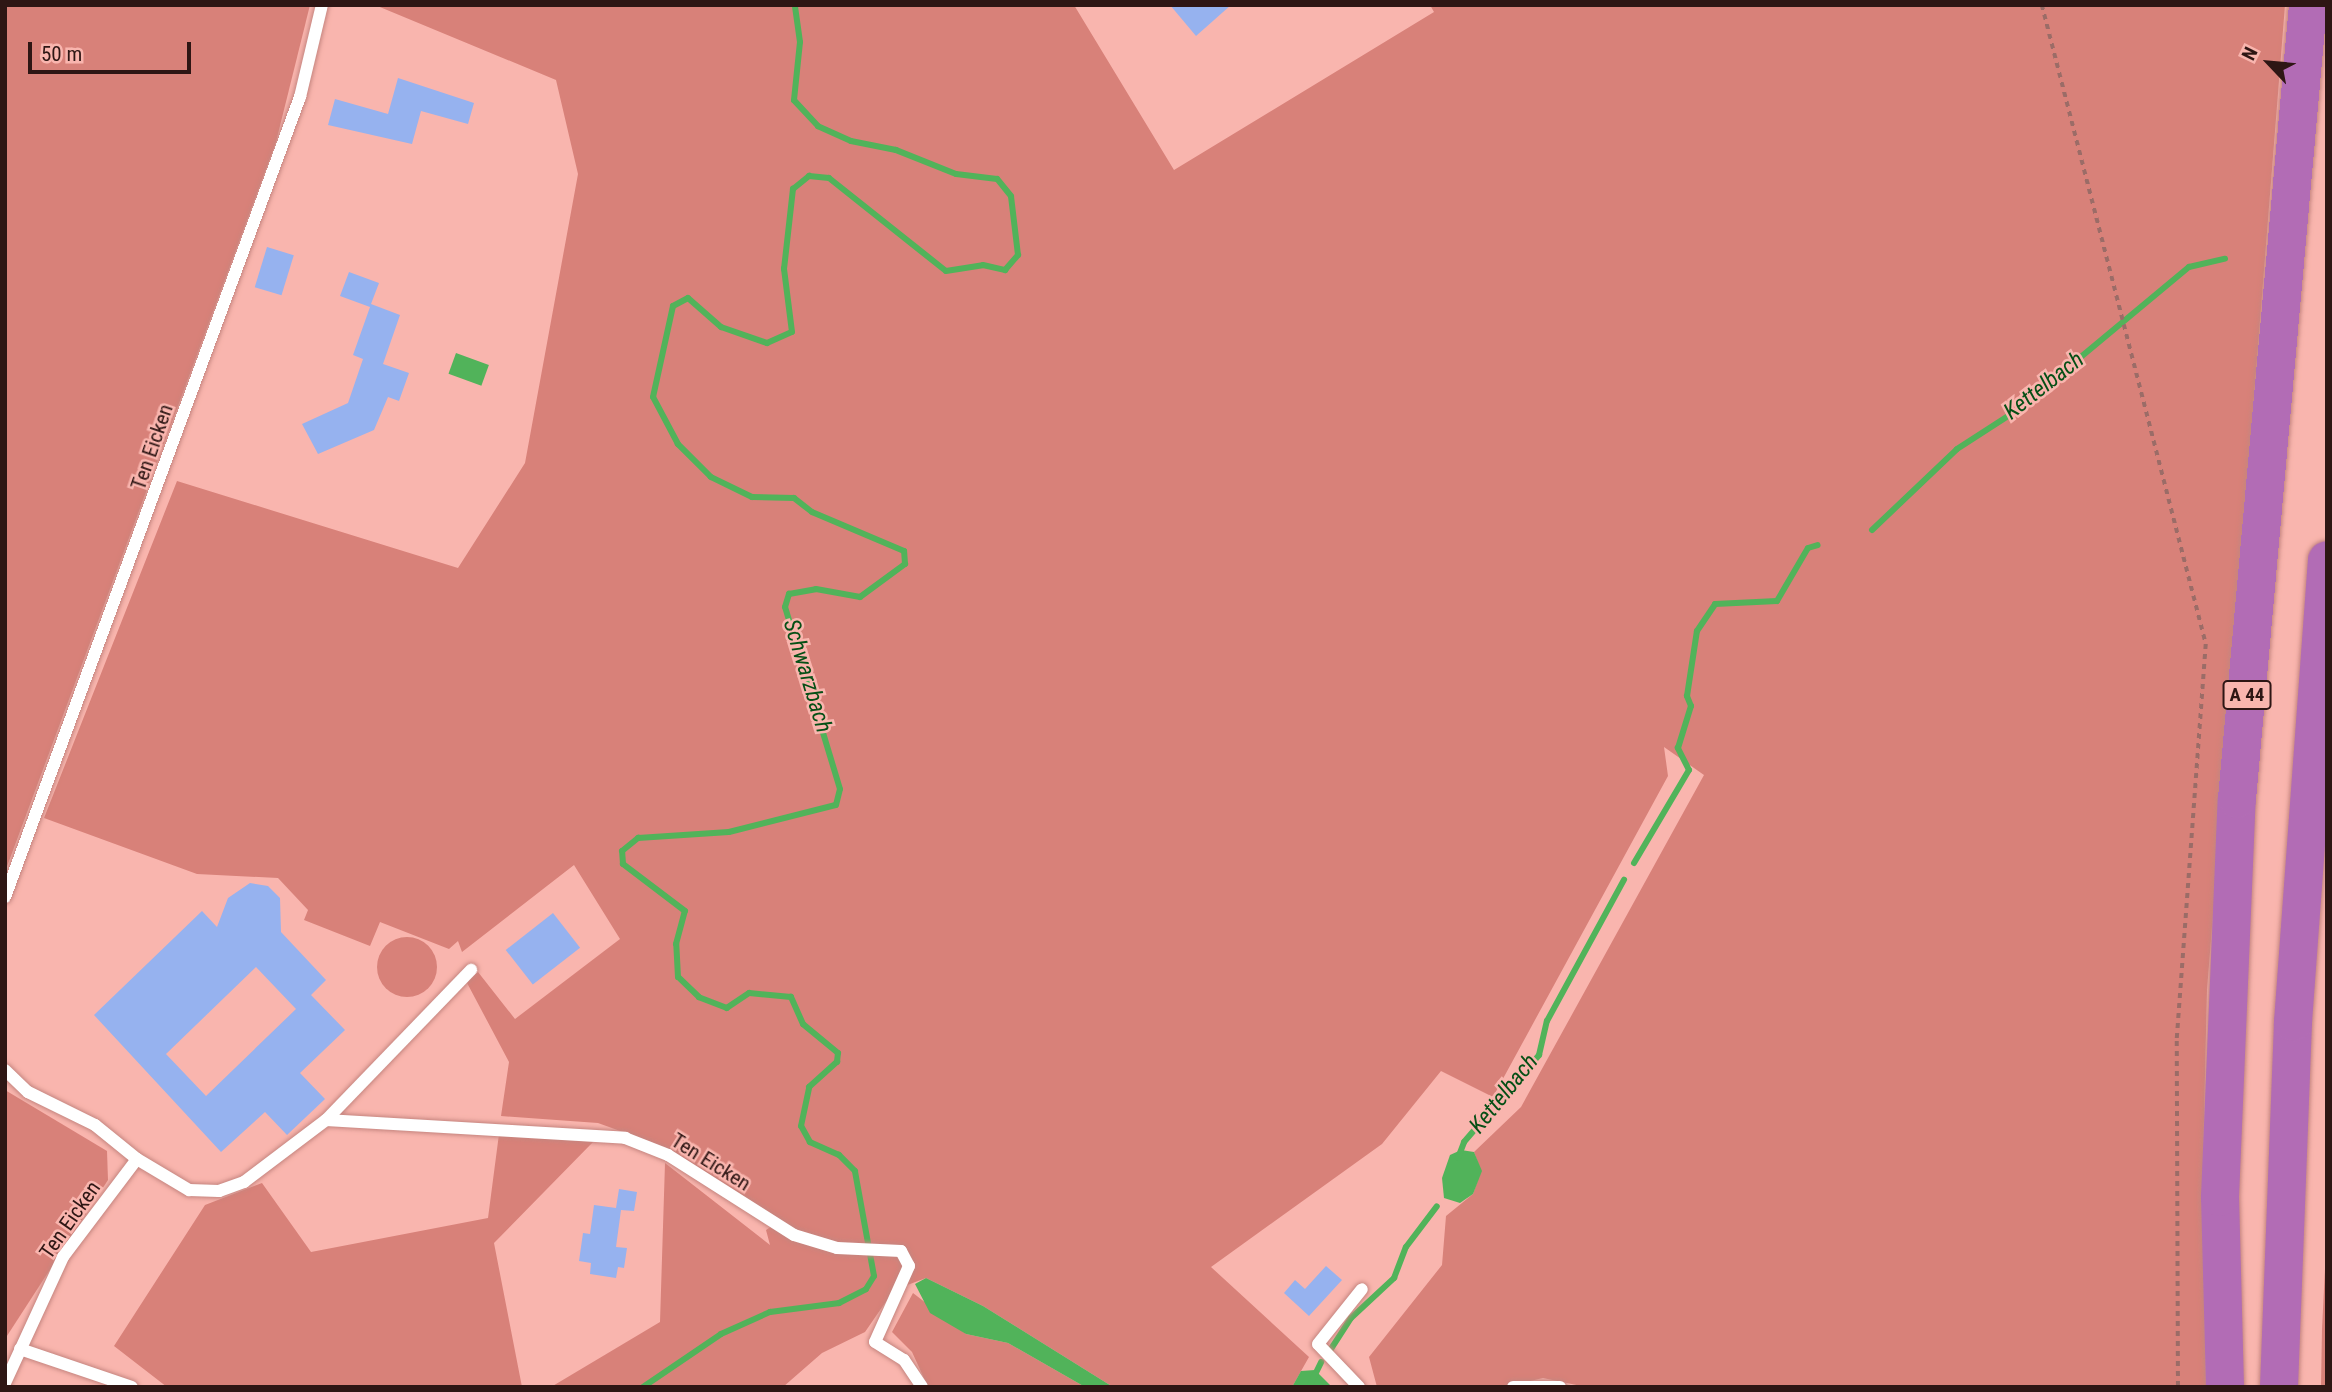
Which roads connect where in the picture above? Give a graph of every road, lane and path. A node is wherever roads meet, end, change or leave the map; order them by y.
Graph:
1 (322, 5) edge
2 (2042, 5) edge
3 (2308, 5) edge
4 (2327, 561) edge
5 (5, 897) edge
6 (471, 970) dead end
7 (5, 1070) edge
8 (326, 1119) junction
9 (137, 1159) junction
10 (1362, 1289) dead end
11 (20, 1349) junction
12 (5, 1383) edge
13 (132, 1387) edge
14 (922, 1387) edge
15 (1359, 1387) edge
16 (1513, 1387) edge
17 (1560, 1387) edge
18 (2178, 1387) edge
19 (2225, 1387) edge
20 (2279, 1387) edge

1 - 5 lane, Ten Eicken
2 - 18 path
3 - 19 highway, A 44
4 - 20 highway
6 - 8 lane
7 - 9 lane
8 - 9 lane
8 - 14 lane, Ten Eicken
9 - 11 lane, Ten Eicken
10 - 15 lane
11 - 12 lane, Ten Eicken
11 - 13 lane
16 - 17 lane

